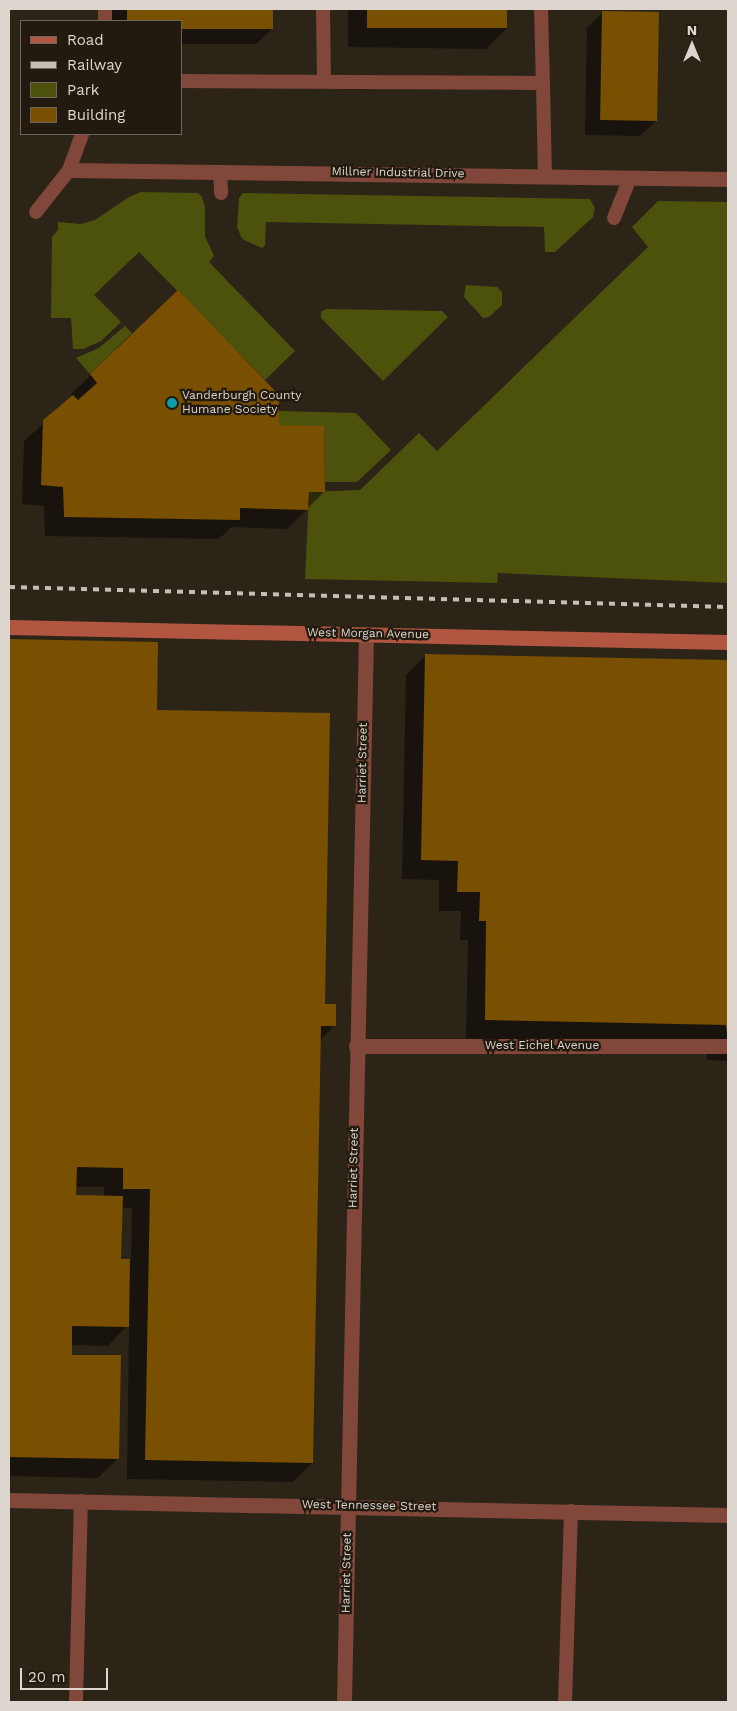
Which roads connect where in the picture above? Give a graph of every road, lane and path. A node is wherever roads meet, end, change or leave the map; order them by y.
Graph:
1 (323, 9) edge
2 (540, 9) edge
3 (182, 81) edge
4 (324, 81) junction
5 (543, 83) junction
6 (82, 135) edge
7 (69, 170) junction
8 (220, 172) junction
9 (545, 175) junction
10 (630, 178) junction
11 (728, 179) edge
12 (221, 193) dead end
13 (36, 212) dead end
14 (614, 218) dead end
15 (9, 627) edge
16 (366, 634) junction
17 (728, 642) edge
18 (356, 1046) junction
19 (728, 1046) edge
20 (9, 1500) edge
21 (81, 1501) junction
22 (348, 1506) junction
23 (571, 1511) junction
24 (728, 1515) edge
25 (76, 1702) edge
26 (344, 1702) edge
27 (565, 1702) edge

1 - 4 lane
2 - 5 lane
3 - 4 lane
4 - 5 lane
5 - 9 lane
6 - 7 lane
7 - 8 street, Millner Industrial Drive
7 - 13 lane
8 - 9 street, Millner Industrial Drive
8 - 12 lane
9 - 10 street, Millner Industrial Drive
10 - 11 street, Millner Industrial Drive
10 - 14 lane
15 - 16 street, West Morgan Avenue
16 - 17 street, West Morgan Avenue
16 - 18 street, Harriet Street
18 - 19 street, West Eichel Avenue
18 - 22 street, Harriet Street
20 - 21 street, West Tennessee Street
21 - 22 street, West Tennessee Street
21 - 25 lane
22 - 23 street, West Tennessee Street
22 - 26 street, Harriet Street
23 - 24 street, West Tennessee Street
23 - 27 lane

